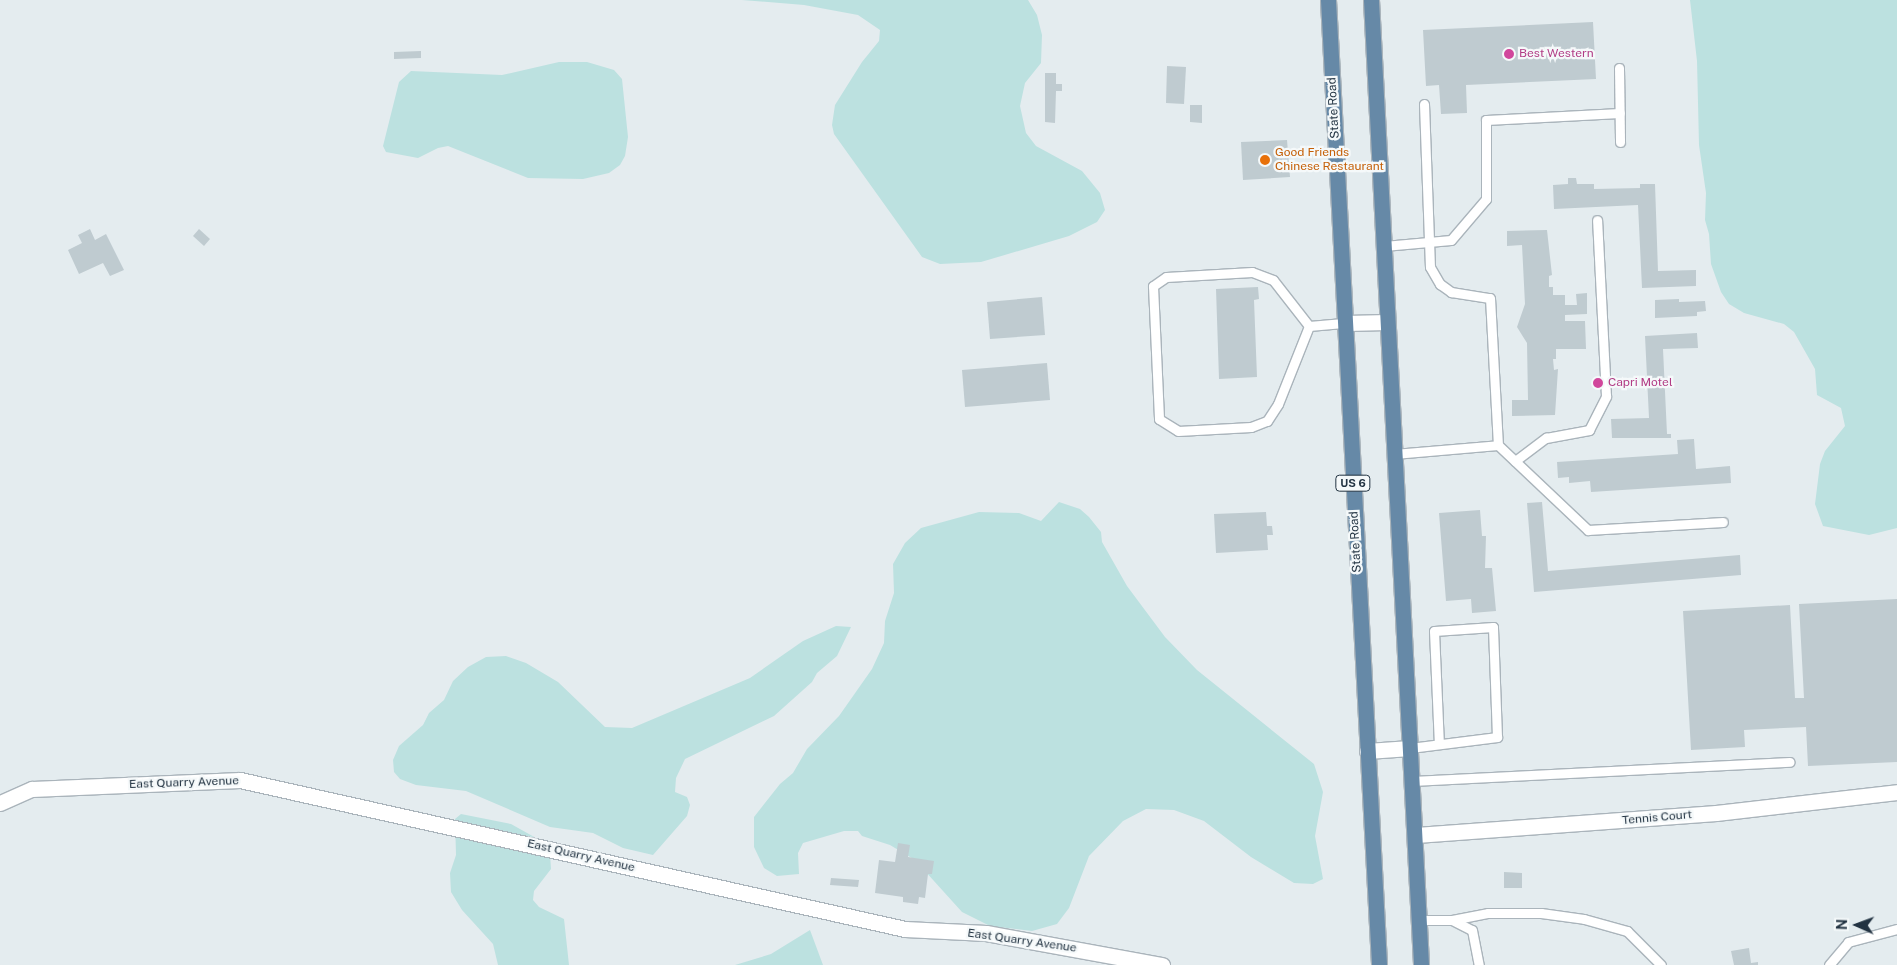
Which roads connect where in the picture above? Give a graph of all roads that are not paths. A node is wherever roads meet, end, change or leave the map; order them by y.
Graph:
1 (1328, 0) edge
2 (1371, 0) edge
3 (1619, 68) dead end
4 (1424, 104) dead end
5 (1620, 113) junction
6 (1620, 142) dead end
7 (1597, 220) dead end
8 (1429, 244) junction
9 (1384, 246) junction
10 (1388, 322) junction
11 (1346, 323) junction
12 (1308, 326) junction
13 (1498, 445) junction
14 (1394, 454) junction
15 (1515, 461) junction
16 (1723, 522) dead end
17 (1439, 744) junction
18 (1410, 748) junction
19 (1367, 751) junction
20 (1790, 762) dead end
21 (1412, 781) junction
22 (1897, 792) edge
23 (0, 803) edge
24 (1416, 835) junction
25 (1419, 920) junction
26 (1452, 920) junction
27 (1897, 929) edge
28 (1162, 965) edge
29 (1379, 965) edge
30 (1421, 965) edge
31 (1479, 965) edge
32 (1661, 965) edge
33 (1829, 965) edge

1 - 11 main road, State Road / US 6
2 - 9 main road
3 - 5 lane
4 - 8 lane
5 - 6 lane
5 - 8 lane
7 - 15 lane
8 - 9 lane
8 - 13 lane
9 - 10 main road
10 - 11 street
10 - 14 main road
11 - 12 lane
11 - 19 main road, State Road / US 6
12 - 12 lane
13 - 14 lane
13 - 15 lane
14 - 18 main road
15 - 16 lane
17 - 17 lane
17 - 18 lane
18 - 19 street
18 - 21 main road
19 - 29 main road, State Road / US 6
20 - 21 lane
21 - 24 main road
22 - 24 street, Tennis Court
23 - 28 street, East Quarry Avenue
24 - 25 main road
25 - 26 lane
25 - 30 main road
26 - 31 lane
26 - 32 lane
27 - 33 lane

